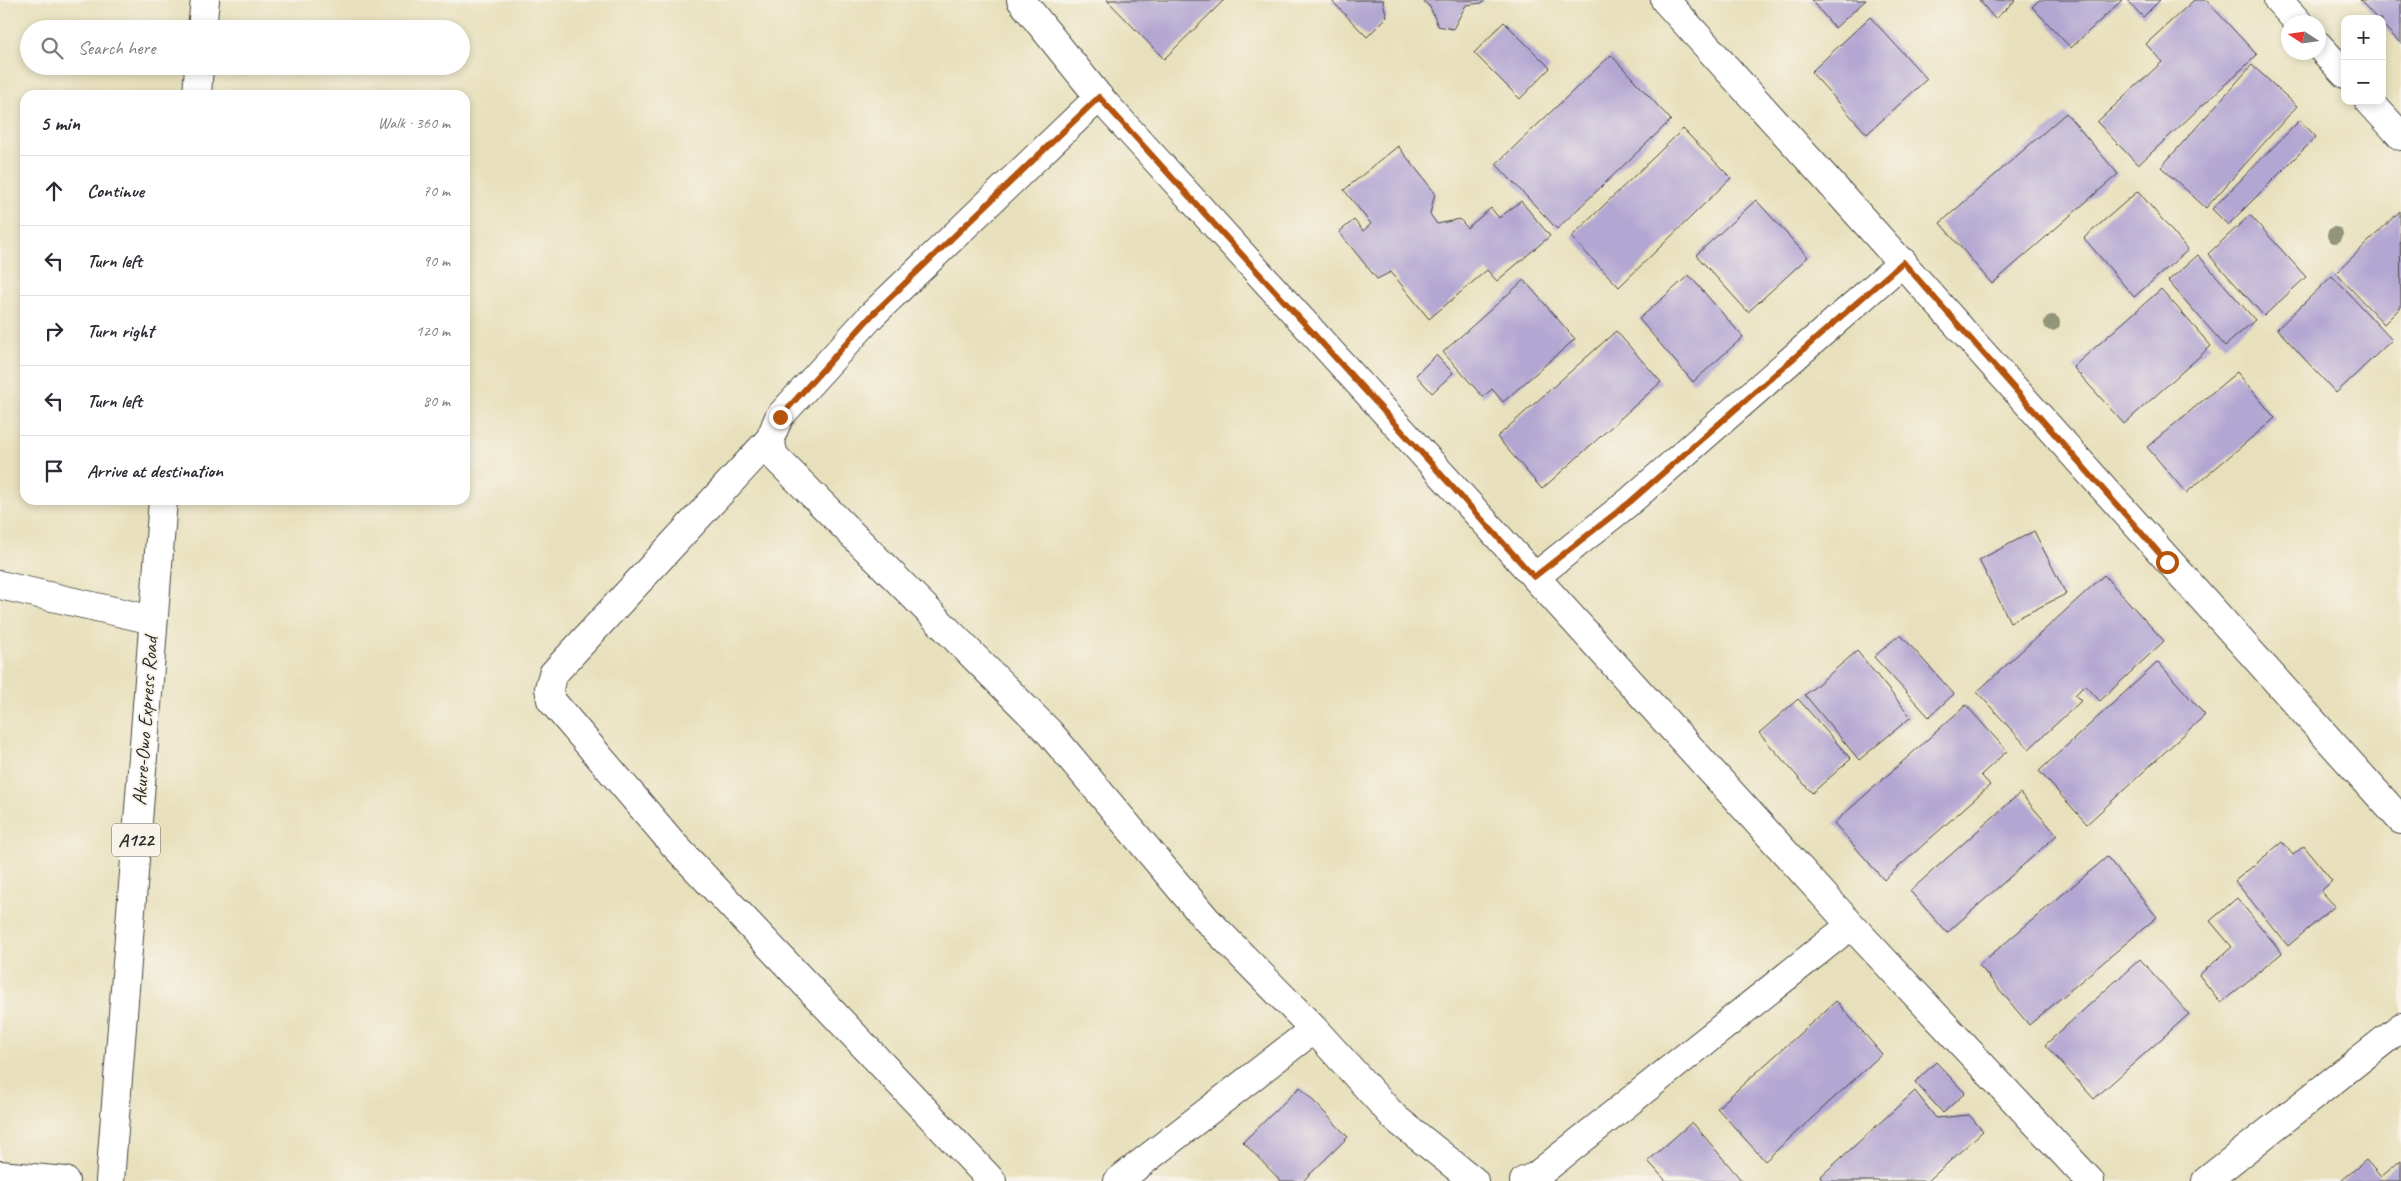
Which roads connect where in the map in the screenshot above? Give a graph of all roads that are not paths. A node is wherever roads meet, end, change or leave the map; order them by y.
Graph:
1 (204, 0) edge
2 (1021, 0) edge
3 (1665, 0) edge
4 (2278, 0) edge
5 (2292, 15) edge
6 (203, 20) edge
7 (2326, 54) edge
8 (2341, 70) edge
9 (198, 75) edge
10 (197, 90) edge
11 (1099, 97) junction
12 (2373, 105) edge
13 (2401, 136) edge
14 (1903, 262) junction
15 (770, 439) junction
16 (163, 505) edge
17 (1534, 577) junction
18 (0, 585) edge
19 (153, 620) junction
20 (2401, 820) edge
21 (1851, 925) junction
22 (2401, 1026) edge
23 (1314, 1029) junction
24 (0, 1175) edge
25 (65, 1181) edge
26 (110, 1181) edge
27 (992, 1181) edge
28 (1118, 1181) edge
29 (1474, 1181) edge
30 (1524, 1181) edge
31 (2090, 1181) edge
32 (2206, 1181) edge

1 - 6 main road
2 - 11 main road
3 - 14 main road
4 - 5 main road
7 - 8 main road
9 - 10 main road
11 - 15 main road
11 - 17 main road
12 - 13 main road
14 - 17 main road
14 - 20 main road
15 - 23 main road
15 - 27 main road
16 - 19 main road, Akure-Owo Express Road / A122
17 - 21 main road
18 - 19 main road
19 - 26 main road, Akure-Owo Express Road / A122
21 - 30 main road
21 - 31 main road
22 - 32 main road
23 - 28 main road
23 - 29 main road
24 - 25 main road

